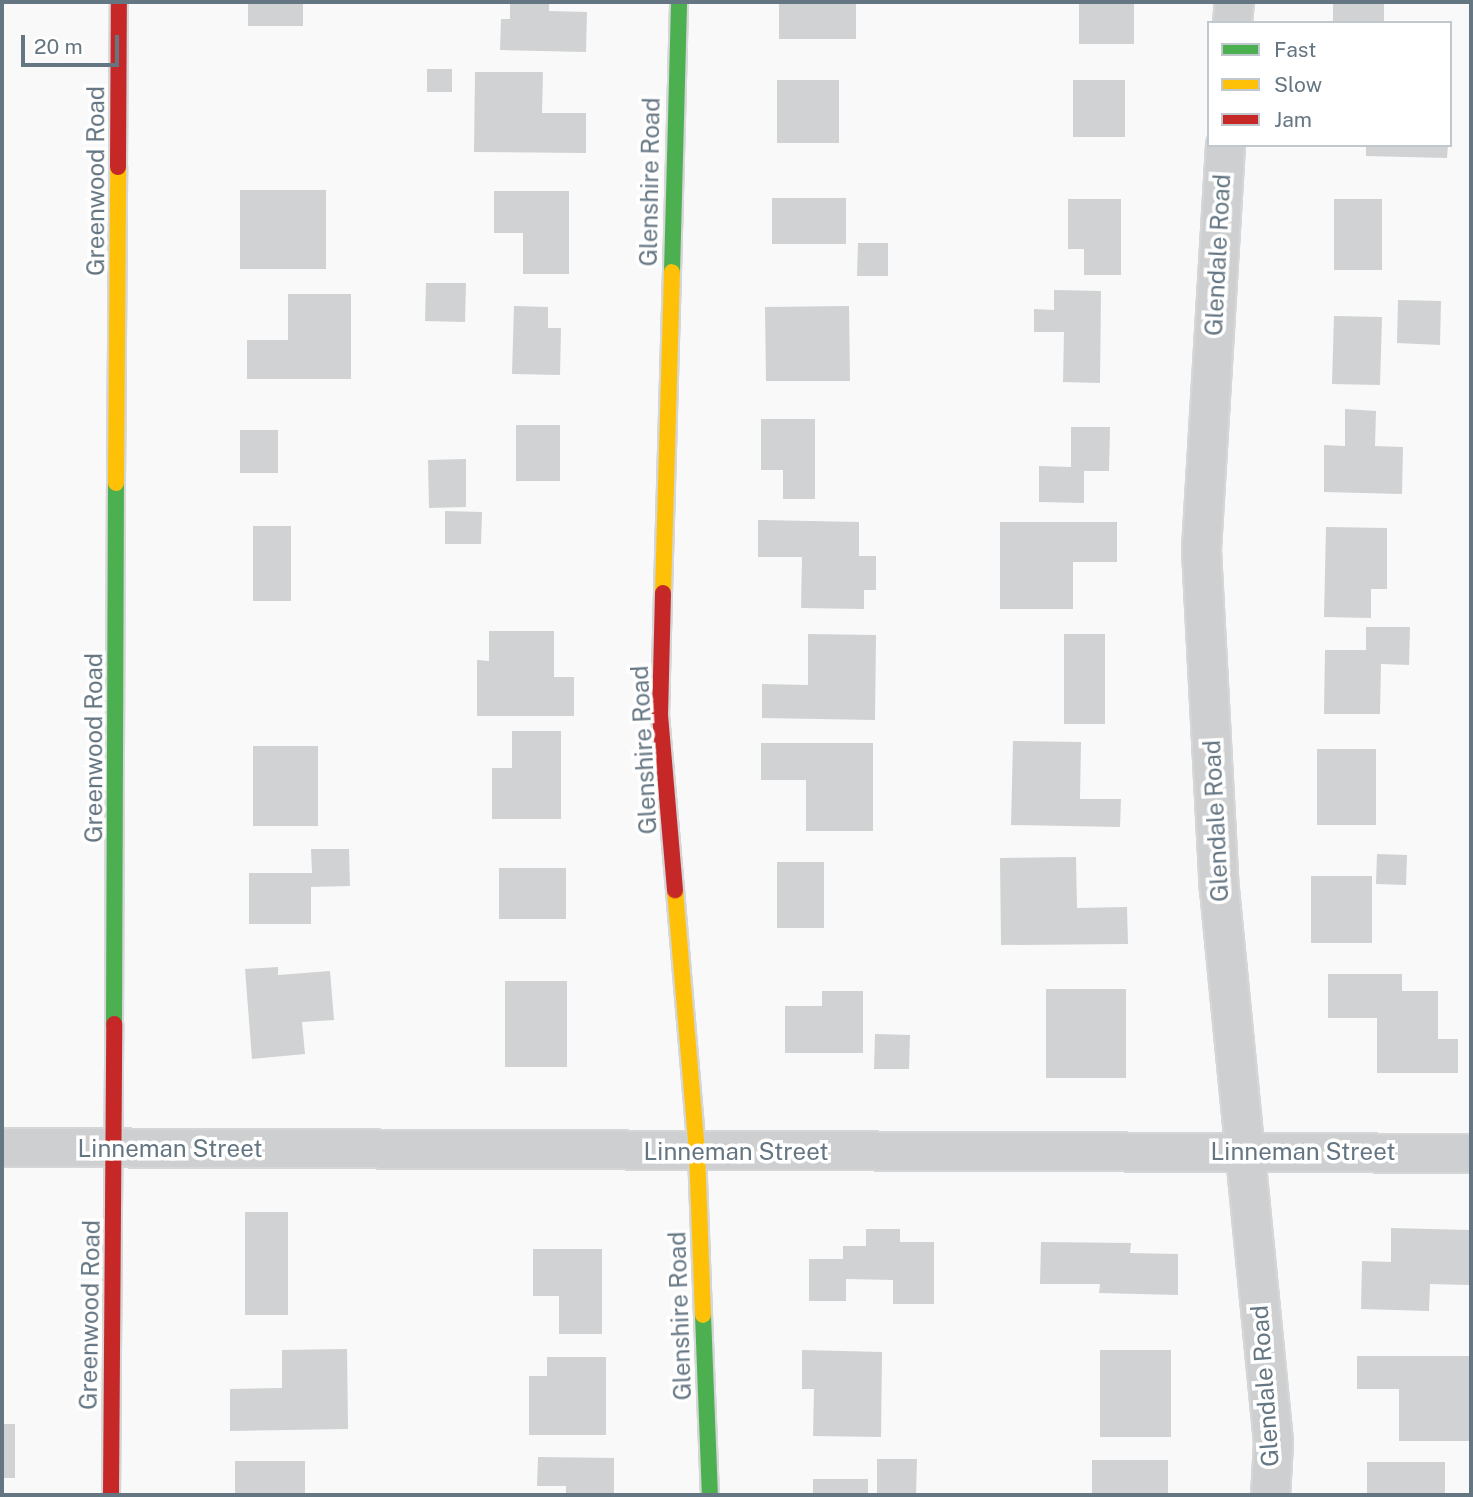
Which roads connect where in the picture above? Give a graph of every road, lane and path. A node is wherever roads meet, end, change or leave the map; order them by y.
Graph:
1 (119, 2) edge
2 (679, 2) edge
3 (1234, 2) edge
4 (1233, 21) edge
5 (1225, 147) edge
6 (2, 1147) edge
7 (116, 1150) junction
8 (1246, 1151) junction
9 (697, 1152) junction
10 (1471, 1153) edge
11 (111, 1495) edge
12 (710, 1495) edge
13 (1270, 1495) edge

1 - 7 main road, Greenwood Road
2 - 9 main road, Glenshire Road
3 - 4 street
5 - 8 street, Glendale Road
6 - 7 street, Linneman Street
7 - 9 street, Linneman Street
7 - 11 main road, Greenwood Road
8 - 9 street, Linneman Street
8 - 10 street, Linneman Street
8 - 13 street, Glendale Road
9 - 12 main road, Glenshire Road

